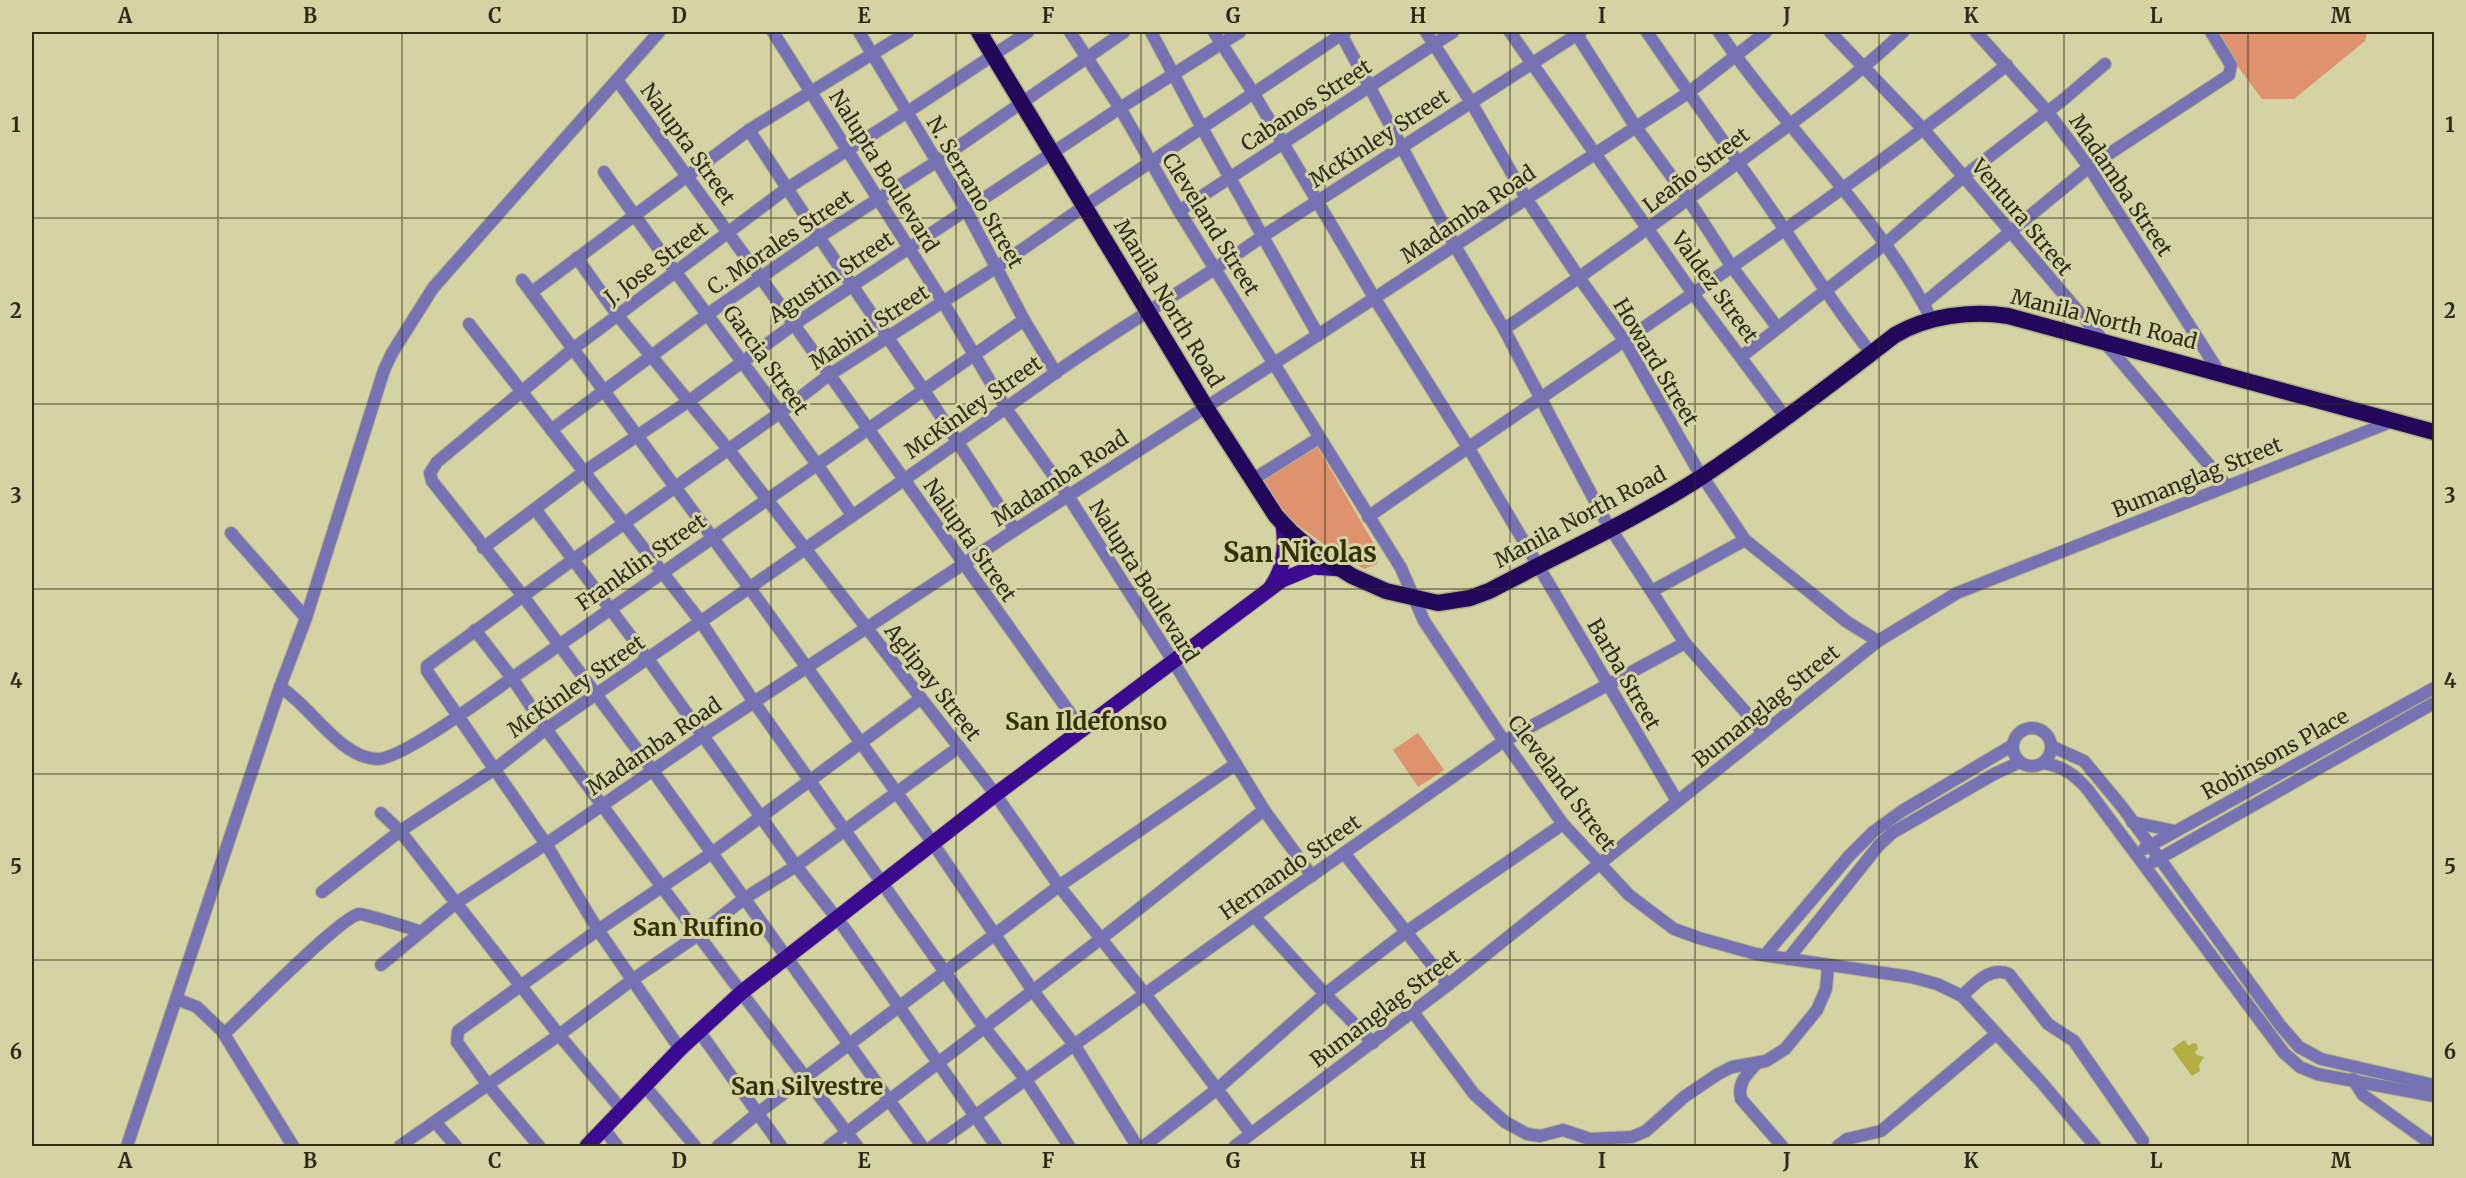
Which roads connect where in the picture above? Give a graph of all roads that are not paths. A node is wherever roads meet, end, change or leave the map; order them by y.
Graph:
1 (660, 32) edge
2 (773, 32) edge
3 (858, 32) edge
4 (908, 32) edge
5 (979, 32) edge
6 (1028, 32) edge
7 (1070, 32) edge
8 (1124, 32) edge
9 (1151, 32) edge
10 (1214, 32) edge
11 (1240, 32) edge
12 (1342, 32) edge
13 (1426, 32) edge
14 (1454, 32) edge
15 (1510, 32) edge
16 (1577, 32) edge
17 (1647, 32) edge
18 (1719, 32) edge
19 (1766, 32) edge
20 (1830, 32) edge
21 (1903, 32) edge
22 (1976, 32) edge
23 (2211, 32) edge
24 (1222, 44) junction
25 (1433, 44) junction
26 (872, 52) junction
27 (993, 54) junction
28 (1087, 57) junction
29 (1736, 57) junction
30 (1531, 64) junction
31 (2105, 64) dead end
32 (2007, 65) junction
33 (1864, 68) junction
34 (1173, 74) junction
35 (617, 80) junction
36 (1370, 86) junction
37 (811, 90) junction
38 (1688, 93) junction
39 (1254, 94) junction
40 (1022, 102) junction
41 (1471, 102) junction
42 (1120, 108) junction
43 (2047, 111) junction
44 (906, 113) junction
45 (1789, 125) junction
46 (1635, 126) junction
47 (1202, 128) junction
48 (749, 130) junction
49 (1924, 130) junction
50 (1283, 143) junction
51 (1404, 147) junction
52 (848, 150) junction
53 (1594, 153) junction
54 (1052, 154) junction
55 (936, 162) junction
56 (1150, 162) junction
57 (1737, 164) junction
58 (2090, 167) junction
59 (604, 172) dead end
60 (687, 175) junction
61 (1964, 177) junction
62 (1230, 178) junction
63 (786, 189) junction
64 (1842, 190) junction
65 (1526, 198) junction
66 (877, 199) junction
67 (1688, 199) junction
68 (1318, 200) junction
69 (1084, 207) junction
70 (966, 210) junction
71 (1179, 211) junction
72 (634, 215) junction
73 (1649, 229) junction
74 (1784, 230) junction
75 (2010, 232) junction
76 (728, 233) junction
77 (1263, 236) junction
78 (819, 237) junction
79 (1885, 244) junction
80 (1455, 246) junction
81 (908, 248) junction
82 (577, 258) junction
83 (997, 267) junction
84 (1732, 267) junction
85 (1215, 270) junction
86 (676, 273) junction
87 (762, 278) junction
88 (1580, 279) junction
89 (522, 280) dead end
90 (852, 286) junction
91 (1824, 291) junction
92 (532, 292) junction
93 (1694, 295) junction
94 (1375, 299) junction
95 (943, 302) junction
96 (1923, 303) junction
97 (1150, 312) junction
98 (708, 314) junction
99 (618, 316) junction
100 (1024, 320) junction
101 (1932, 320) junction
102 (469, 324) dead end
103 (793, 326) junction
104 (1777, 327) junction
105 (1504, 329) junction
106 (1318, 335) junction
107 (888, 337) junction
108 (1624, 340) junction
109 (2103, 342) junction
110 (574, 348) junction
111 (1871, 353) junction
112 (974, 355) junction
113 (1741, 357) junction
114 (651, 358) junction
115 (741, 362) junction
116 (1275, 364) junction
117 (2219, 372) junction
118 (1056, 373) junction
119 (829, 375) junction
120 (923, 389) junction
121 (605, 390) junction
122 (521, 391) junction
123 (1541, 397) junction
124 (689, 401) junction
125 (1205, 406) junction
126 (1007, 410) junction
127 (781, 412) junction
128 (1786, 418) junction
129 (2393, 421) junction
130 (866, 428) junction
131 (551, 430) junction
132 (2434, 432) edge
133 (637, 435) junction
134 (1319, 438) junction
135 (957, 442) junction
136 (1468, 447) junction
137 (728, 449) junction
138 (817, 463) junction
139 (585, 471) junction
140 (1702, 476) junction
141 (903, 479) junction
142 (1252, 480) junction
143 (2227, 486) junction
144 (675, 488) junction
145 (1068, 496) junction
146 (766, 497) junction
147 (535, 509) junction
148 (852, 515) junction
149 (1368, 517) junction
150 (624, 525) junction
151 (1283, 525) junction
152 (1611, 529) junction
153 (1015, 530) junction
154 (231, 533) dead end
155 (712, 537) junction
156 (1745, 540) junction
157 (483, 549) junction
158 (805, 549) junction
159 (574, 559) junction
160 (963, 564) junction
161 (1537, 566) junction
162 (1343, 569) junction
163 (663, 572) junction
164 (749, 587) junction
165 (1269, 589) junction
166 (1652, 591) junction
167 (523, 596) junction
168 (1413, 598) junction
169 (610, 608) junction
170 (306, 618) junction
171 (700, 622) junction
172 (867, 629) junction
173 (475, 630) junction
174 (1878, 641) junction
175 (559, 643) junction
176 (1685, 643) junction
177 (648, 658) junction
178 (1173, 661) junction
179 (807, 667) junction
180 (512, 678) junction
181 (1607, 685) junction
182 (280, 687) junction
183 (2434, 688) edge
184 (596, 694) junction
185 (920, 699) junction
186 (754, 702) junction
187 (2434, 703) edge
188 (459, 716) junction
189 (546, 729) junction
190 (1082, 730) junction
191 (1764, 732) junction
192 (704, 735) junction
193 (1504, 741) junction
194 (859, 742) junction
195 (2013, 745) junction
196 (2051, 746) junction
197 (959, 747) junction
198 (2020, 762) junction
199 (2043, 763) junction
200 (1236, 764) junction
201 (495, 769) junction
202 (653, 771) junction
203 (811, 782) junction
204 (896, 793) junction
205 (996, 794) junction
206 (1677, 801) junction
207 (603, 805) junction
208 (1264, 810) junction
209 (381, 813) dead end
210 (761, 817) junction
211 (2132, 822) junction
212 (1563, 824) junction
213 (846, 829) junction
214 (400, 831) junction
215 (2175, 831) junction
216 (546, 844) junction
217 (934, 844) junction
218 (2149, 846) junction
219 (2178, 846) junction
220 (711, 853) junction
221 (1344, 853) junction
222 (2135, 855) junction
223 (2158, 858) junction
224 (1599, 865) junction
225 (796, 866) junction
226 (2145, 868) junction
227 (1312, 876) junction
228 (2174, 878) junction
229 (884, 883) junction
230 (1059, 886) junction
231 (662, 887) junction
232 (322, 892) dead end
233 (746, 898) junction
234 (456, 903) junction
235 (1254, 916) junction
236 (837, 919) junction
237 (598, 930) junction
238 (1406, 932) junction
239 (420, 933) junction
240 (995, 934) junction
241 (698, 935) junction
242 (1101, 939) junction
243 (2224, 945) junction
244 (1765, 955) junction
245 (2212, 955) junction
246 (786, 958) junction
247 (1788, 958) junction
248 (381, 965) dead end
249 (1828, 966) junction
250 (947, 972) junction
251 (632, 980) junction
252 (520, 985) junction
253 (1448, 985) junction
254 (1033, 991) junction
255 (742, 992) junction
256 (1145, 994) junction
257 (1324, 994) junction
258 (1962, 996) junction
259 (176, 999) junction
260 (899, 1007) junction
261 (1413, 1012) junction
262 (984, 1027) junction
263 (699, 1031) junction
264 (224, 1034) junction
265 (1996, 1034) junction
266 (559, 1035) junction
267 (1373, 1043) junction
268 (850, 1045) junction
269 (1075, 1046) junction
270 (680, 1049) junction
271 (1757, 1063) junction
272 (939, 1064) junction
273 (2353, 1066) junction
274 (807, 1078) junction
275 (1026, 1080) junction
276 (2353, 1081) junction
277 (488, 1085) junction
278 (644, 1085) junction
279 (2434, 1086) edge
280 (1216, 1090) junction
281 (2434, 1096) edge
282 (890, 1101) junction
283 (622, 1110) junction
284 (758, 1113) junction
285 (976, 1116) junction
286 (435, 1122) junction
287 (604, 1129) junction
288 (847, 1132) junction
289 (1251, 1134) junction
290 (2143, 1141) dead end
291 (127, 1146) edge
292 (293, 1146) edge
293 (400, 1146) edge
294 (456, 1146) edge
295 (539, 1146) edge
296 (587, 1146) edge
297 (617, 1146) edge
298 (695, 1146) edge
299 (718, 1146) edge
300 (781, 1146) edge
301 (829, 1146) edge
302 (857, 1146) edge
303 (922, 1146) edge
304 (933, 1146) edge
305 (996, 1146) edge
306 (1069, 1146) edge
307 (1137, 1146) edge
308 (1144, 1146) edge
309 (1235, 1146) edge
310 (1782, 1146) edge
311 (1838, 1146) edge
312 (2095, 1146) edge
313 (2434, 1146) edge

1 - 35 street
2 - 37 street, Nalupta Boulevard
3 - 26 street, N. Serrano Street
4 - 26 street
5 - 27 highway, Manila North Road
6 - 27 street, J. Jose Street
7 - 28 street, Cleveland Street
8 - 28 street, C. Morales Street
9 - 34 street
10 - 24 street, Barba Street
11 - 24 street, Agustin Street
12 - 36 street
12 - 39 street, Mabini Street
13 - 25 street, Howard Street
14 - 25 street, Cabanos Street
15 - 30 street, Valdez Street
16 - 30 street, McKinley Street
16 - 46 street
17 - 38 street
18 - 29 street
19 - 29 street, Madamba Road
20 - 33 street, Ventura Street
21 - 33 street, Leaño Street
22 - 32 street, Madamba Street
23 - 58 street
24 - 34 street, Agustin Street
24 - 39 street, Barba Street
25 - 36 street, Cabanos Street
25 - 41 street, Howard Street
26 - 37 street
26 - 44 street, N. Serrano Street
27 - 40 highway, Manila North Road
27 - 44 street, J. Jose Street
28 - 40 street, C. Morales Street
28 - 42 street, Cleveland Street
29 - 38 street, Madamba Road
29 - 45 street
30 - 41 street, McKinley Street
30 - 53 street, Valdez Street
31 - 43 street
32 - 43 street, Madamba Street
32 - 49 street
33 - 45 street, Leaño Street
33 - 49 street, Ventura Street
34 - 42 street, Agustin Street
34 - 47 street
35 - 60 street, Nalupta Street
35 - 170 street
36 - 50 street, Cabanos Street
36 - 51 street
37 - 48 street
37 - 52 street, Nalupta Boulevard
38 - 46 street, Madamba Road
38 - 57 street
39 - 47 street, Mabini Street
39 - 50 street, Barba Street
40 - 54 highway, Manila North Road
40 - 55 street, C. Morales Street
41 - 51 street, McKinley Street
41 - 65 street, Howard Street
42 - 54 street, Agustin Street
42 - 56 street, Cleveland Street
43 - 58 street, Madamba Street
43 - 61 street
44 - 52 street, J. Jose Street
44 - 55 street, N. Serrano Street
45 - 57 street, Leaño Street
45 - 64 street
46 - 53 street, Madamba Road
46 - 67 street
47 - 56 street, Mabini Street
47 - 62 street
48 - 60 street
48 - 63 street
49 - 61 street, Ventura Street
49 - 64 street
50 - 62 street, Cabanos Street
50 - 68 street, Barba Street
51 - 68 street, McKinley Street
51 - 80 street
52 - 63 street, J. Jose Street
52 - 66 street, Nalupta Boulevard
53 - 65 street, Madamba Road
53 - 73 street, Valdez Street
54 - 69 highway, Manila North Road
54 - 70 street, Agustin Street
55 - 66 street, C. Morales Street
55 - 70 street, N. Serrano Street
56 - 69 street, Mabini Street
56 - 71 street, Cleveland Street
57 - 67 street, Leaño Street
57 - 74 street
58 - 75 street
58 - 117 street, Madamba Street
59 - 72 street, Garcia Street
60 - 72 street
60 - 76 street, Nalupta Street
61 - 75 street, Ventura Street
61 - 79 street
62 - 71 street, Cabanos Street
62 - 77 street
63 - 76 street, J. Jose Street
63 - 78 street
64 - 74 street
64 - 79 street
65 - 80 street, Madamba Road
65 - 88 street, Howard Street
66 - 78 street, C. Morales Street
66 - 81 street, Nalupta Boulevard
67 - 73 street, Leaño Street
67 - 84 street
68 - 77 street, McKinley Street
68 - 94 street, Barba Street
69 - 83 street, Mabini Street
69 - 97 highway, Manila North Road
70 - 81 street, Agustin Street
70 - 83 street, N. Serrano Street
71 - 85 street, Cleveland Street
72 - 82 street
72 - 86 street, Garcia Street
73 - 88 street, Leaño Street
73 - 93 street, Valdez Street
74 - 84 street
74 - 91 street
75 - 96 street
75 - 109 street, Ventura Street
76 - 86 street, J. Jose Street
76 - 87 street, Nalupta Street
77 - 85 street, McKinley Street
77 - 106 street
78 - 87 street, C. Morales Street
78 - 90 street
79 - 91 street
79 - 96 street
80 - 94 street, Madamba Road
80 - 105 street
81 - 90 street, Agustin Street
81 - 95 street, Nalupta Boulevard
82 - 92 street
82 - 99 street, Aglipay Street
83 - 95 street, Mabini Street
83 - 100 street, N. Serrano Street
84 - 93 street
84 - 104 street
85 - 97 street, McKinley Street
85 - 116 street, Cleveland Street
86 - 98 street, Garcia Street
86 - 99 street, J. Jose Street
87 - 98 street, C. Morales Street
87 - 103 street, Nalupta Street
88 - 105 street, Leaño Street
88 - 108 street, Howard Street
89 - 92 street
90 - 103 street, Agustin Street
90 - 107 street
91 - 104 street
91 - 111 street
92 - 110 street
93 - 108 street
93 - 113 street, Valdez Street
94 - 106 street, Madamba Road
94 - 136 street, Barba Street
95 - 107 street, Mabini Street
95 - 112 street, Nalupta Boulevard
96 - 101 street
97 - 118 street, McKinley Street
97 - 125 highway, Manila North Road
98 - 114 street, C. Morales Street
98 - 115 street, Garcia Street
99 - 110 street, J. Jose Street
99 - 114 street, Aglipay Street
100 - 112 street, Franklin Street
100 - 118 street, N. Serrano Street
101 - 109 highway, Manila North Road
101 - 111 highway, Manila North Road
102 - 122 street
103 - 115 street, Agustin Street
103 - 119 street, Nalupta Street
104 - 113 street
105 - 123 street
106 - 116 street, Madamba Road
107 - 119 street, Mabini Street
107 - 120 street
108 - 123 street
108 - 140 street, Howard Street
109 - 117 highway, Manila North Road
109 - 143 street, Ventura Street
110 - 121 street
110 - 122 street, J. Jose Street
111 - 128 highway, Manila North Road
112 - 120 street, Franklin Street
112 - 126 street, Nalupta Boulevard
113 - 128 street, Valdez Street
114 - 121 street, C. Morales Street
114 - 124 street, Aglipay Street
115 - 124 street, Agustin Street
115 - 127 street, Garcia Street
116 - 125 street, Madamba Road
116 - 134 street, Cleveland Street
117 - 129 highway, Manila North Road
118 - 126 street, McKinley Street
119 - 127 street, Mabini Street
119 - 130 street, Nalupta Street
120 - 130 street, Franklin Street
120 - 135 street
121 - 131 street, C. Morales Street
121 - 133 street
122 - 131 street
122 - 157 street, J. Jose Street
123 - 136 street
123 - 152 street
124 - 133 street, Agustin Street
124 - 137 street, Aglipay Street
125 - 142 highway, Manila North Road
125 - 145 street, Madamba Road
126 - 135 street, McKinley Street
126 - 145 street, Nalupta Boulevard
127 - 137 street, Mabini Street
127 - 138 street, Garcia Street
128 - 140 highway, Manila North Road
129 - 132 highway, Manila North Road
129 - 143 street, Bumanglag Street
130 - 138 street, Franklin Street
130 - 141 street, Nalupta Street
131 - 139 street
133 - 139 street, Agustin Street
133 - 144 street
134 - 142 street
134 - 149 street, Cleveland Street
135 - 141 street, McKinley Street
135 - 153 street
136 - 149 street
136 - 161 street, Barba Street
137 - 144 street, Mabini Street
137 - 146 street, Aglipay Street
138 - 146 street, Franklin Street
138 - 148 street, Garcia Street
139 - 147 street, Agustin Street
139 - 150 street
140 - 152 highway, Manila North Road
140 - 156 street, Howard Street
141 - 148 street, McKinley Street
141 - 160 street, Nalupta Street
142 - 151 highway, Manila North Road
143 - 174 street, Bumanglag Street
144 - 150 street, Mabini Street
144 - 155 street
145 - 153 street, Madamba Road
145 - 178 street, Nalupta Boulevard
146 - 155 street, Franklin Street
146 - 158 street, Aglipay Street
147 - 157 street, Agustin Street
147 - 159 street
148 - 158 street, McKinley Street
149 - 168 street, Cleveland Street
150 - 159 street, Mabini Street
150 - 163 street
151 - 162 highway, Manila North Road
151 - 165 main road
152 - 161 highway, Manila North Road
152 - 166 street
153 - 160 street, Madamba Road
154 - 170 street
155 - 163 street, Franklin Street
155 - 164 street
156 - 166 street
156 - 174 street, Howard Street
157 - 167 street
158 - 164 street, McKinley Street
158 - 172 street, Aglipay Street
159 - 167 street, Mabini Street
159 - 169 street
160 - 172 street, Madamba Road
160 - 190 street, Nalupta Street
161 - 168 highway, Manila North Road
161 - 181 street, Barba Street
162 - 165 main road
162 - 168 highway, Manila North Road
163 - 169 street, Franklin Street
163 - 171 street
164 - 171 street, McKinley Street
164 - 179 street
165 - 178 main road
166 - 176 street
167 - 173 street, Mabini Street
167 - 175 street
168 - 193 street, Cleveland Street
169 - 175 street, Franklin Street
169 - 177 street
170 - 182 street
171 - 177 street, McKinley Street
171 - 186 street
172 - 179 street, Madamba Road
172 - 185 street, Aglipay Street
173 - 180 street
173 - 188 street, Mabini Street
174 - 191 street, Bumanglag Street
175 - 180 street, Franklin Street
175 - 184 street
176 - 181 street, Hernando Street
176 - 191 street
177 - 184 street, McKinley Street
177 - 192 street
178 - 190 main road
178 - 200 street, Nalupta Boulevard
179 - 186 street, Madamba Road
179 - 194 street
180 - 188 street, Franklin Street
180 - 189 street
181 - 193 street, Hernando Street
181 - 206 street, Barba Street
182 - 188 street, Franklin Street
182 - 259 street
183 - 215 street, Robinsons Place
184 - 189 street, McKinley Street
184 - 202 street
185 - 194 street
185 - 197 street, Aglipay Street
186 - 192 street, Madamba Road
186 - 203 street
187 - 219 street, Robinsons Place
188 - 201 street
189 - 201 street, McKinley Street
189 - 207 street
190 - 205 main road
191 - 206 street, Bumanglag Street
192 - 202 street, Madamba Road
192 - 210 street
193 - 212 street, Cleveland Street
193 - 221 street, Hernando Street
194 - 203 street
194 - 204 street
195 - 196 street
195 - 198 street
195 - 244 street
196 - 199 street
196 - 211 street
197 - 204 street
197 - 205 street, Aglipay Street
198 - 199 street
198 - 247 street
199 - 222 street
200 - 208 street, Nalupta Boulevard
200 - 230 street
201 - 214 street, McKinley Street
201 - 216 street
202 - 207 street, Madamba Road
202 - 220 street
203 - 210 street
203 - 213 street
204 - 213 street
204 - 217 street
205 - 217 main road
205 - 230 street, Aglipay Street
206 - 224 street, Bumanglag Street
207 - 216 street, Madamba Road
207 - 231 street
208 - 227 street, Nalupta Boulevard
208 - 242 street
209 - 214 street
210 - 220 street
210 - 225 street
211 - 215 street
211 - 218 street
212 - 224 street, Cleveland Street
212 - 238 street
213 - 225 street
213 - 229 street
214 - 232 street, McKinley Street
214 - 234 street
215 - 218 street, Robinsons Place
216 - 234 street, Madamba Road
216 - 237 street
217 - 229 main road
217 - 240 street
218 - 222 street, Robinsons Place
218 - 223 street
219 - 223 street, Robinsons Place
219 - 228 street
220 - 231 street
220 - 233 street
221 - 227 street, Hernando Street
221 - 238 street
222 - 226 street
223 - 226 street, Robinsons Place
223 - 228 street
224 - 244 street, Cleveland Street
224 - 253 street, Bumanglag Street
225 - 233 street
225 - 236 street
226 - 245 street
227 - 235 street, Hernando Street
228 - 243 street
229 - 236 main road
229 - 250 street
230 - 240 street
230 - 242 street, Aglipay Street
231 - 237 street
231 - 241 street
233 - 241 street
233 - 246 street
234 - 239 street, Madamba Road
234 - 252 street
235 - 256 street, Hernando Street
235 - 257 street
236 - 246 main road
236 - 260 street
237 - 251 street
237 - 252 street
238 - 253 street
238 - 257 street
239 - 248 street, Madamba Road
239 - 264 street
240 - 250 street
240 - 254 street
241 - 251 street
241 - 255 street
242 - 254 street
242 - 256 street, Aglipay Street
243 - 245 street
243 - 273 street
244 - 247 street, Cleveland Street
245 - 276 street
246 - 255 main road
246 - 268 street
247 - 249 street, Cleveland Street
249 - 258 street, Cleveland Street
249 - 271 street
250 - 260 street
250 - 262 street
251 - 266 street
251 - 270 street
252 - 266 street
252 - 277 street
253 - 261 street, Bumanglag Street
254 - 262 street
254 - 269 street
255 - 263 main road
255 - 274 street
256 - 269 street, Hernando Street
256 - 280 street, Aglipay Street
257 - 267 street
257 - 280 street
258 - 265 street
258 - 290 street
259 - 264 street
259 - 291 street
260 - 268 street
260 - 272 street
261 - 267 street, Bumanglag Street
261 - 271 street
262 - 272 street
262 - 275 street
263 - 270 main road
263 - 284 street
264 - 292 street
265 - 311 street
265 - 312 street
266 - 277 street
266 - 283 street
267 - 289 street, Bumanglag Street
268 - 274 street
268 - 282 street
269 - 275 street, Hernando Street
269 - 307 street
270 - 278 main road
271 - 310 street
272 - 282 street
272 - 285 street
273 - 276 street
273 - 279 street
274 - 284 street
274 - 288 street
275 - 285 street, Hernando Street
275 - 306 street
276 - 281 street
276 - 313 street
277 - 286 street
277 - 295 street
278 - 283 main road
278 - 298 street
280 - 289 street, Aglipay Street
280 - 308 street
282 - 288 street
282 - 303 street
283 - 287 main road
284 - 299 street
284 - 300 street
285 - 304 street, Hernando Street
285 - 305 street
286 - 293 street
286 - 294 street
287 - 296 main road
287 - 297 street
288 - 301 street
288 - 302 street
289 - 309 street, Bumanglag Street

